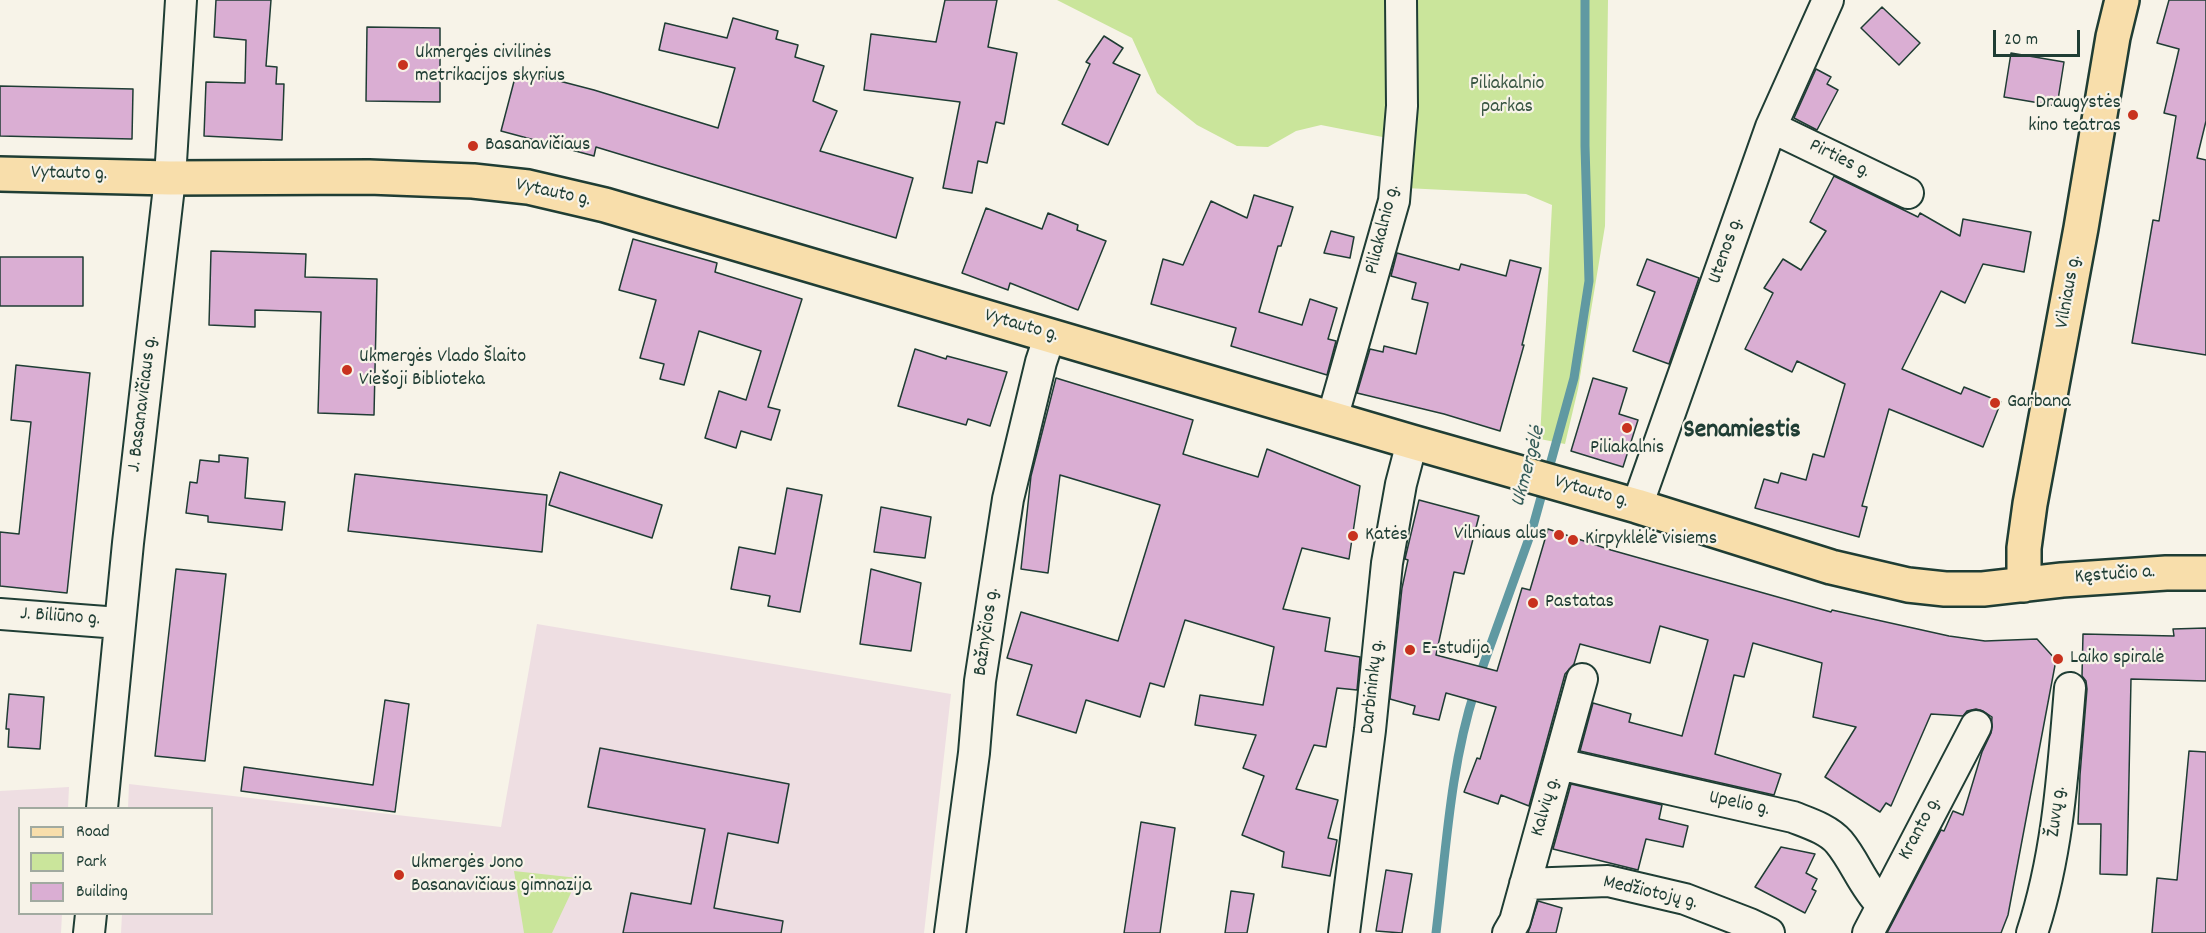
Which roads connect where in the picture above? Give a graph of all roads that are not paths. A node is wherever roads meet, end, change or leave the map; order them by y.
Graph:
1 (181, 0) edge
2 (1401, 0) edge
3 (1828, 0) edge
4 (2122, 0) edge
5 (1771, 127) junction
6 (0, 174) edge
7 (170, 178) junction
8 (1908, 193) dead end
9 (1050, 335) junction
10 (1332, 419) junction
11 (1412, 442) junction
12 (1637, 506) junction
13 (2206, 573) edge
14 (2024, 585) junction
15 (0, 614) edge
16 (119, 623) junction
17 (1582, 679) dead end
18 (2070, 688) dead end
19 (1976, 726) dead end
20 (1559, 764) junction
21 (102, 807) edge
22 (1525, 884) junction
23 (1881, 904) junction
24 (91, 915) edge
25 (89, 933) edge
26 (950, 933) edge
27 (1344, 933) edge
28 (1508, 933) edge
29 (1769, 933) edge
30 (1868, 933) edge
31 (2032, 933) edge

1 - 7 street, J. Basanavičiaus g.
2 - 10 street, Piliakalnio g.
3 - 5 street, Utenos g.
4 - 14 main road, Vilniaus g.
5 - 8 street, Pirties g.
5 - 12 street, Utenos g.
6 - 7 main road, Vytauto g.
7 - 9 main road, Vytauto g.
7 - 16 street, J. Basanavičiaus g.
9 - 10 main road, Vytauto g.
9 - 26 street, Bažnyčios g.
10 - 11 main road, Vytauto g.
11 - 12 main road, Vytauto g.
11 - 27 street, Darbininkų g.
12 - 14 main road, Vytauto g.
13 - 14 main road, Kęstučio a.
15 - 16 street, J. Biliūno g.
16 - 21 street, J. Basanavičiaus g.
17 - 20 street, Kalvių g.
18 - 31 street, Žuvų g.
19 - 23 street, Kranto g.
20 - 22 street, Kalvių g.
20 - 23 street, Upelio g.
22 - 28 street, Kalvių g.
22 - 29 street, Medžiotojų g.
23 - 30 street, Kranto g.
24 - 25 street

